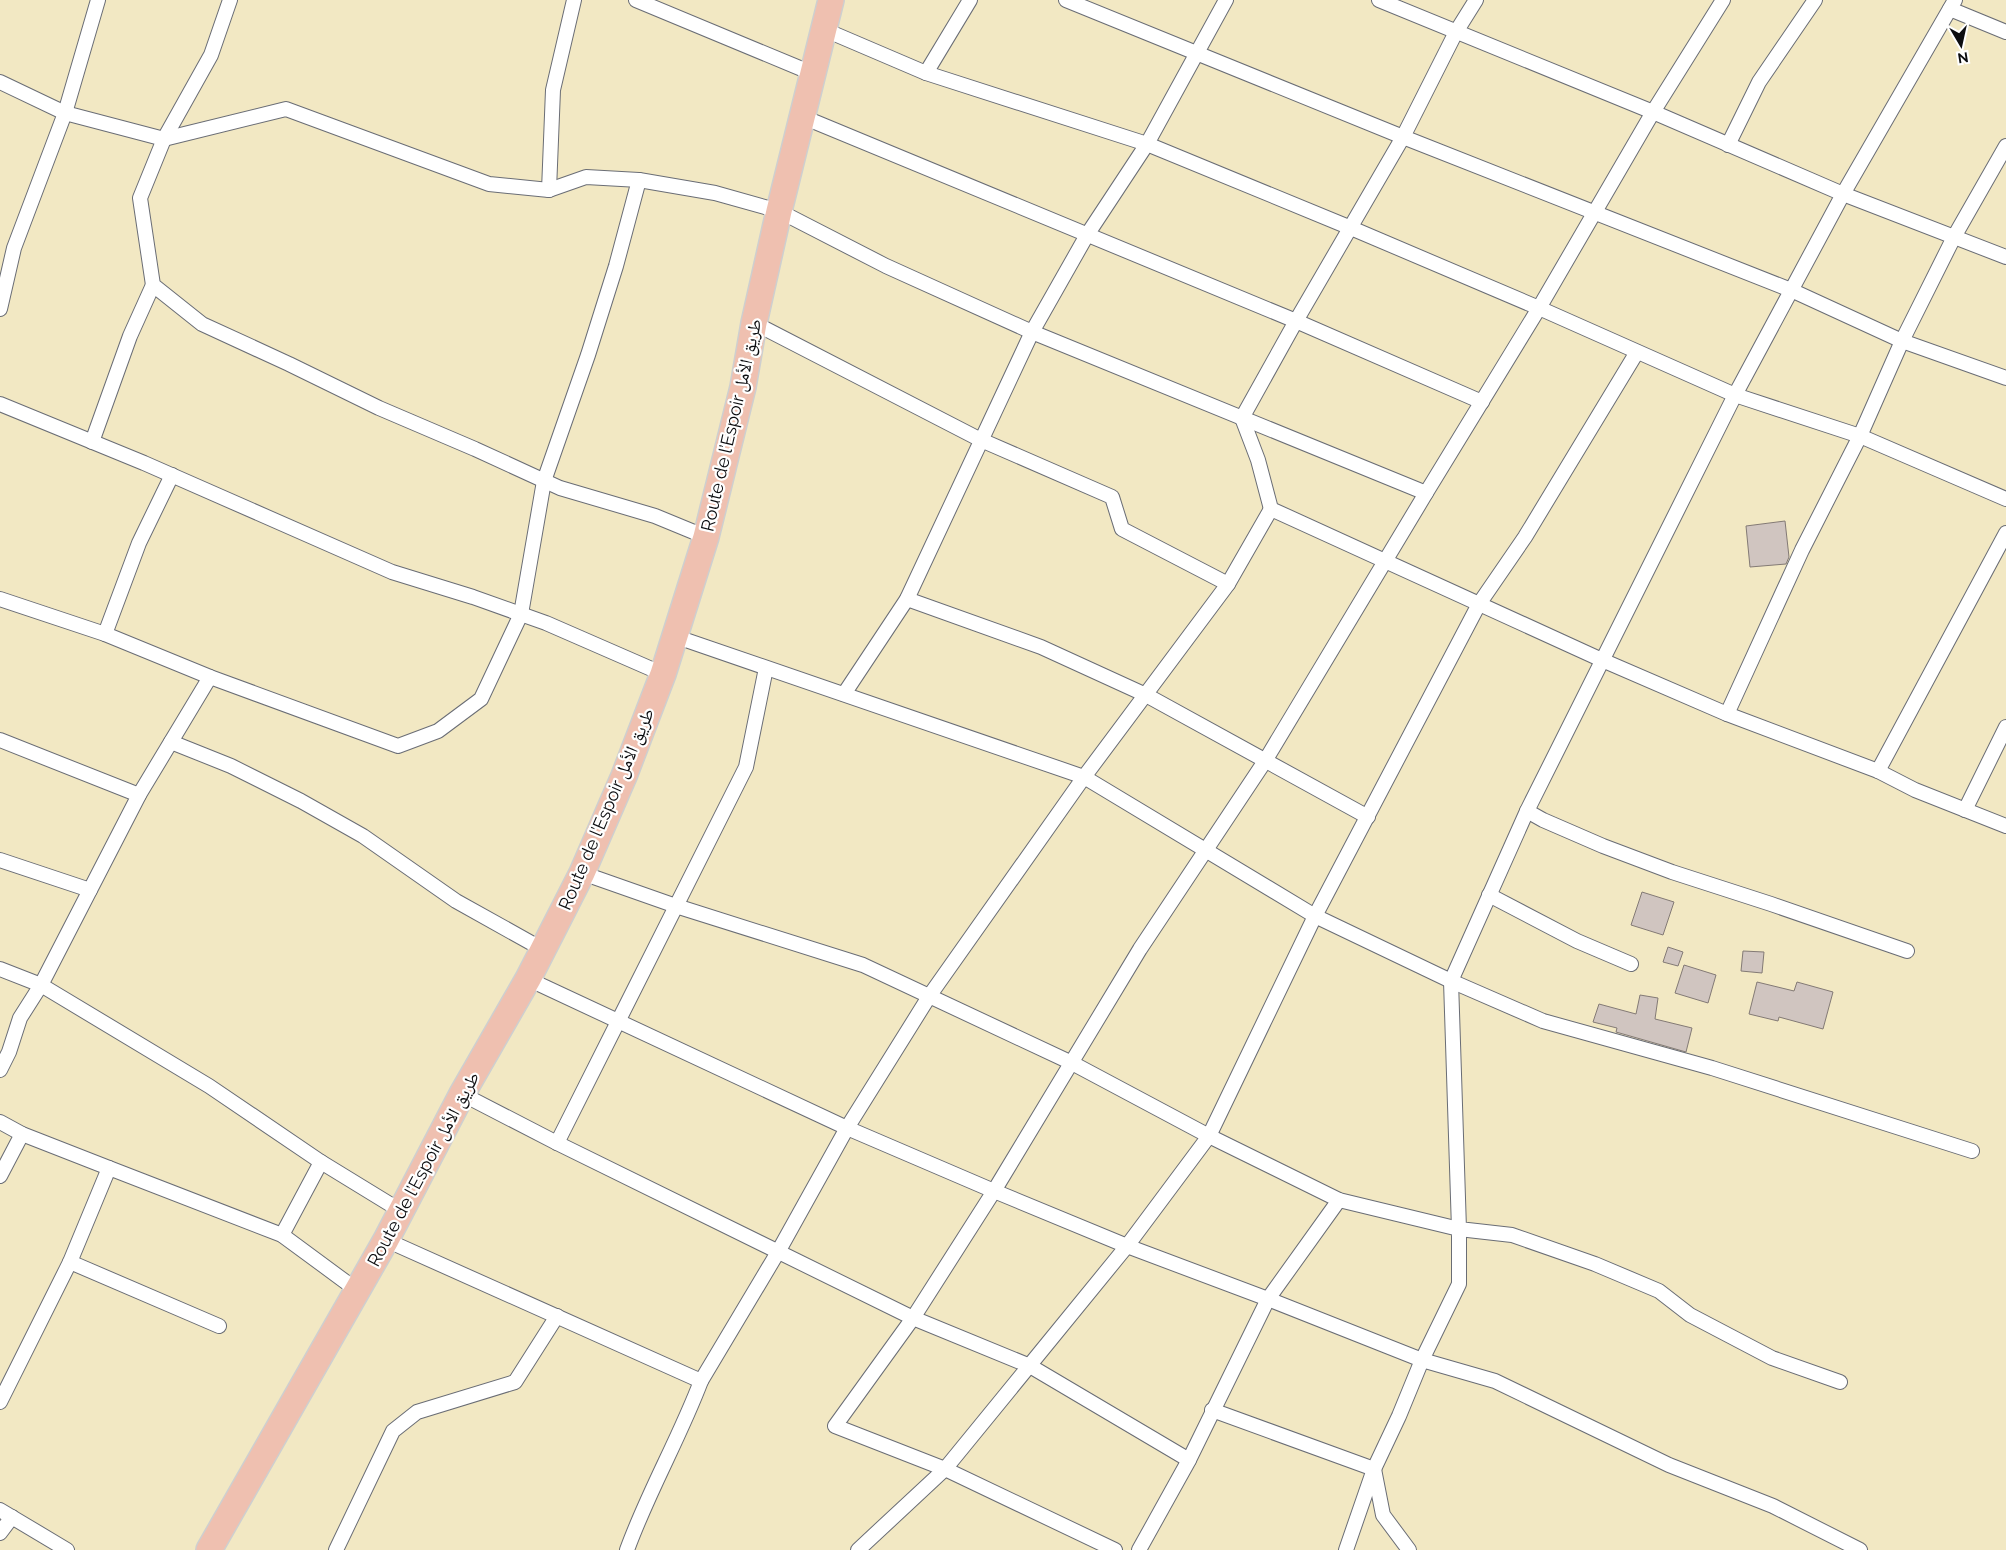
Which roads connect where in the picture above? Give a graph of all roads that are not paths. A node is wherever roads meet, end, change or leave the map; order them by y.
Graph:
1 (98, 0) edge
2 (230, 0) edge
3 (574, 0) edge
4 (636, 0) edge
5 (831, 0) edge
6 (970, 0) edge
7 (1066, 0) edge
8 (1226, 0) edge
9 (1379, 0) edge
10 (1476, 0) edge
11 (1723, 0) edge
12 (1815, 0) edge
13 (1952, 4) edge
14 (823, 29) junction
15 (1456, 32) junction
16 (2006, 32) edge
17 (1197, 53) junction
18 (926, 73) junction
19 (814, 74) junction
20 (0, 82) edge
21 (1653, 112) junction
22 (65, 113) junction
23 (803, 117) junction
24 (1403, 137) junction
25 (164, 139) junction
26 (1147, 144) junction
27 (1728, 145) junction
28 (2006, 146) edge
29 (639, 180) junction
30 (549, 190) junction
31 (1843, 194) junction
32 (779, 211) junction
33 (1594, 213) junction
34 (1351, 228) junction
35 (1087, 235) junction
36 (1954, 237) junction
37 (2006, 257) edge
38 (153, 285) junction
39 (1790, 290) junction
40 (1539, 308) junction
41 (0, 309) edge
42 (1296, 321) junction
43 (754, 323) junction
44 (1032, 332) junction
45 (1902, 341) junction
46 (1637, 352) junction
47 (2006, 378) edge
48 (1735, 395) junction
49 (1482, 402) junction
50 (0, 404) edge
51 (1242, 418) junction
52 (1860, 436) junction
53 (981, 440) junction
54 (92, 442) junction
55 (172, 475) junction
56 (544, 481) junction
57 (1426, 492) junction
58 (2006, 499) edge
59 (1270, 509) junction
60 (2006, 533) edge
61 (706, 537) junction
62 (1385, 562) junction
63 (1228, 584) junction
64 (0, 599) edge
65 (907, 599) junction
66 (1479, 604) junction
67 (521, 614) junction
68 (105, 634) junction
69 (674, 636) junction
70 (1602, 660) junction
71 (766, 668) junction
72 (662, 674) junction
73 (210, 677) junction
74 (844, 694) junction
75 (1146, 695) junction
76 (1727, 714) junction
77 (2006, 727) edge
78 (0, 740) edge
79 (171, 742) junction
80 (1265, 761) junction
81 (1878, 771) junction
82 (1084, 777) junction
83 (139, 795) junction
84 (1965, 810) junction
85 (1527, 811) junction
86 (1368, 817) junction
87 (2006, 826) edge
88 (1206, 849) junction
89 (0, 860) edge
90 (582, 873) junction
91 (90, 890) junction
92 (1490, 895) junction
93 (676, 906) junction
94 (1315, 916) junction
95 (542, 949) junction
96 (1908, 951) dead end
97 (1631, 964) dead end
98 (0, 969) edge
99 (528, 979) junction
100 (1451, 981) junction
101 (41, 985) junction
102 (930, 995) junction
103 (620, 1022) junction
104 (1072, 1063) junction
105 (0, 1070) edge
106 (462, 1094) junction
107 (0, 1122) edge
108 (847, 1128) junction
109 (22, 1134) junction
110 (1209, 1136) junction
111 (558, 1143) junction
112 (1972, 1151) dead end
113 (321, 1162) junction
114 (109, 1168) junction
115 (0, 1176) edge
116 (994, 1191) junction
117 (1339, 1200) junction
118 (402, 1211) junction
119 (1459, 1229) junction
120 (282, 1235) junction
121 (386, 1240) junction
122 (1127, 1246) junction
123 (778, 1252) junction
124 (70, 1262) junction
125 (358, 1291) junction
126 (1268, 1299) junction
127 (556, 1316) junction
128 (913, 1318) junction
129 (219, 1326) dead end
130 (1422, 1360) junction
131 (1030, 1366) junction
132 (701, 1381) junction
133 (1840, 1382) dead end
134 (0, 1402) edge
135 (1212, 1410) junction
136 (1189, 1460) junction
137 (944, 1469) junction
138 (1374, 1469) junction
139 (6, 1513) edge
140 (0, 1533) edge
141 (66, 1550) edge
142 (209, 1550) edge
143 (336, 1550) edge
144 (627, 1550) edge
145 (858, 1550) edge
146 (1115, 1550) edge
147 (1139, 1550) edge
148 (1346, 1550) edge
149 (1409, 1550) edge
150 (1860, 1550) edge

1 - 22 street
2 - 25 street
3 - 30 street
4 - 19 street
5 - 14 highway, Route de l’Espoir طريق الأمل
6 - 18 street
7 - 17 street
8 - 17 street
9 - 15 street
10 - 15 street
11 - 21 street
12 - 27 street
13 - 16 street
13 - 31 street
14 - 18 street
14 - 19 highway, Route de l’Espoir طريق الأمل
15 - 21 street
15 - 24 street
17 - 24 street
17 - 26 street
18 - 26 street
19 - 23 highway, Route de l’Espoir طريق الأمل
20 - 22 street
21 - 27 street
21 - 33 street
22 - 25 street
22 - 41 street
23 - 32 highway, Route de l’Espoir طريق الأمل
23 - 35 street
24 - 33 street
24 - 34 street
25 - 30 street
25 - 38 street
26 - 34 street
26 - 35 street
27 - 31 street
28 - 36 street
29 - 30 street
29 - 32 street
29 - 56 street
31 - 36 street
31 - 39 street
32 - 43 highway, Route de l’Espoir طريق الأمل
32 - 44 street
33 - 39 street
33 - 40 street
34 - 40 street
34 - 42 street
35 - 42 street
35 - 44 street
36 - 37 street
36 - 45 street
38 - 54 street
38 - 56 street
39 - 45 street
39 - 48 street
40 - 46 street
40 - 49 street
42 - 49 street
42 - 51 street
43 - 53 street
43 - 61 highway, Route de l’Espoir طريق الأمل
44 - 51 street
44 - 53 street
45 - 47 street
45 - 52 street
46 - 48 street
46 - 66 street
48 - 52 street
48 - 70 street
49 - 57 street
50 - 54 street
51 - 57 street
51 - 59 street
52 - 58 street
52 - 76 street
53 - 63 street
53 - 65 street
54 - 55 street
55 - 67 street
55 - 68 street
56 - 61 street
56 - 67 street
57 - 62 street
59 - 62 street
59 - 63 street
60 - 81 street
61 - 69 highway, Route de l’Espoir طريق الأمل
62 - 66 street
62 - 80 street
63 - 75 street
64 - 68 street
65 - 74 street
65 - 75 street
66 - 70 street
66 - 86 street
67 - 72 street
67 - 73 street
68 - 73 street
69 - 71 street
69 - 72 highway, Route de l’Espoir طريق الأمل
70 - 76 street
70 - 85 street
71 - 74 street
71 - 93 street
72 - 90 highway, Route de l’Espoir طريق الأمل
73 - 79 street
74 - 82 street
75 - 80 street
75 - 82 street
76 - 81 street
77 - 84 street
78 - 83 street
79 - 83 street
79 - 95 street
80 - 86 street
80 - 88 street
81 - 84 street
82 - 88 street
82 - 102 street
83 - 91 street
84 - 87 street
85 - 92 street
85 - 96 street
86 - 94 street
88 - 94 street
88 - 104 street
89 - 91 street
90 - 93 street
90 - 95 highway, Route de l’Espoir طريق الأمل
91 - 101 street
92 - 97 street
92 - 100 street
93 - 102 street
93 - 103 street
94 - 100 street
94 - 110 street
95 - 99 highway, Route de l’Espoir طريق الأمل
98 - 101 street
99 - 103 street
99 - 106 highway, Route de l’Espoir طريق الأمل
100 - 112 street
100 - 119 street
101 - 105 street
101 - 113 street
102 - 104 street
102 - 108 street
103 - 108 street
103 - 111 street
104 - 110 street
104 - 116 street
106 - 111 street
106 - 118 highway, Route de l’Espoir طريق الأمل
107 - 109 street
108 - 116 street
108 - 123 street
109 - 114 street
109 - 115 street
110 - 117 street
110 - 122 street
111 - 123 street
113 - 118 street
113 - 120 street
114 - 120 street
114 - 124 street
116 - 122 street
116 - 128 street
117 - 119 street
117 - 126 street
118 - 121 highway, Route de l’Espoir طريق الأمل
119 - 130 street
119 - 133 street
120 - 125 street
121 - 125 highway, Route de l’Espoir طريق الأمل
121 - 127 street
122 - 126 street
122 - 131 street
123 - 128 street
123 - 132 street
124 - 129 street
124 - 134 street
125 - 142 highway, Route de l’Espoir طريق الأمل
126 - 130 street
126 - 135 street
127 - 132 street
127 - 143 street
128 - 131 street
128 - 137 street
130 - 138 street
130 - 150 street
131 - 136 street
131 - 137 street
132 - 144 street
135 - 136 street
135 - 138 street
136 - 147 street
137 - 145 street
137 - 146 street
138 - 148 street
138 - 149 street
139 - 140 street
139 - 141 street

